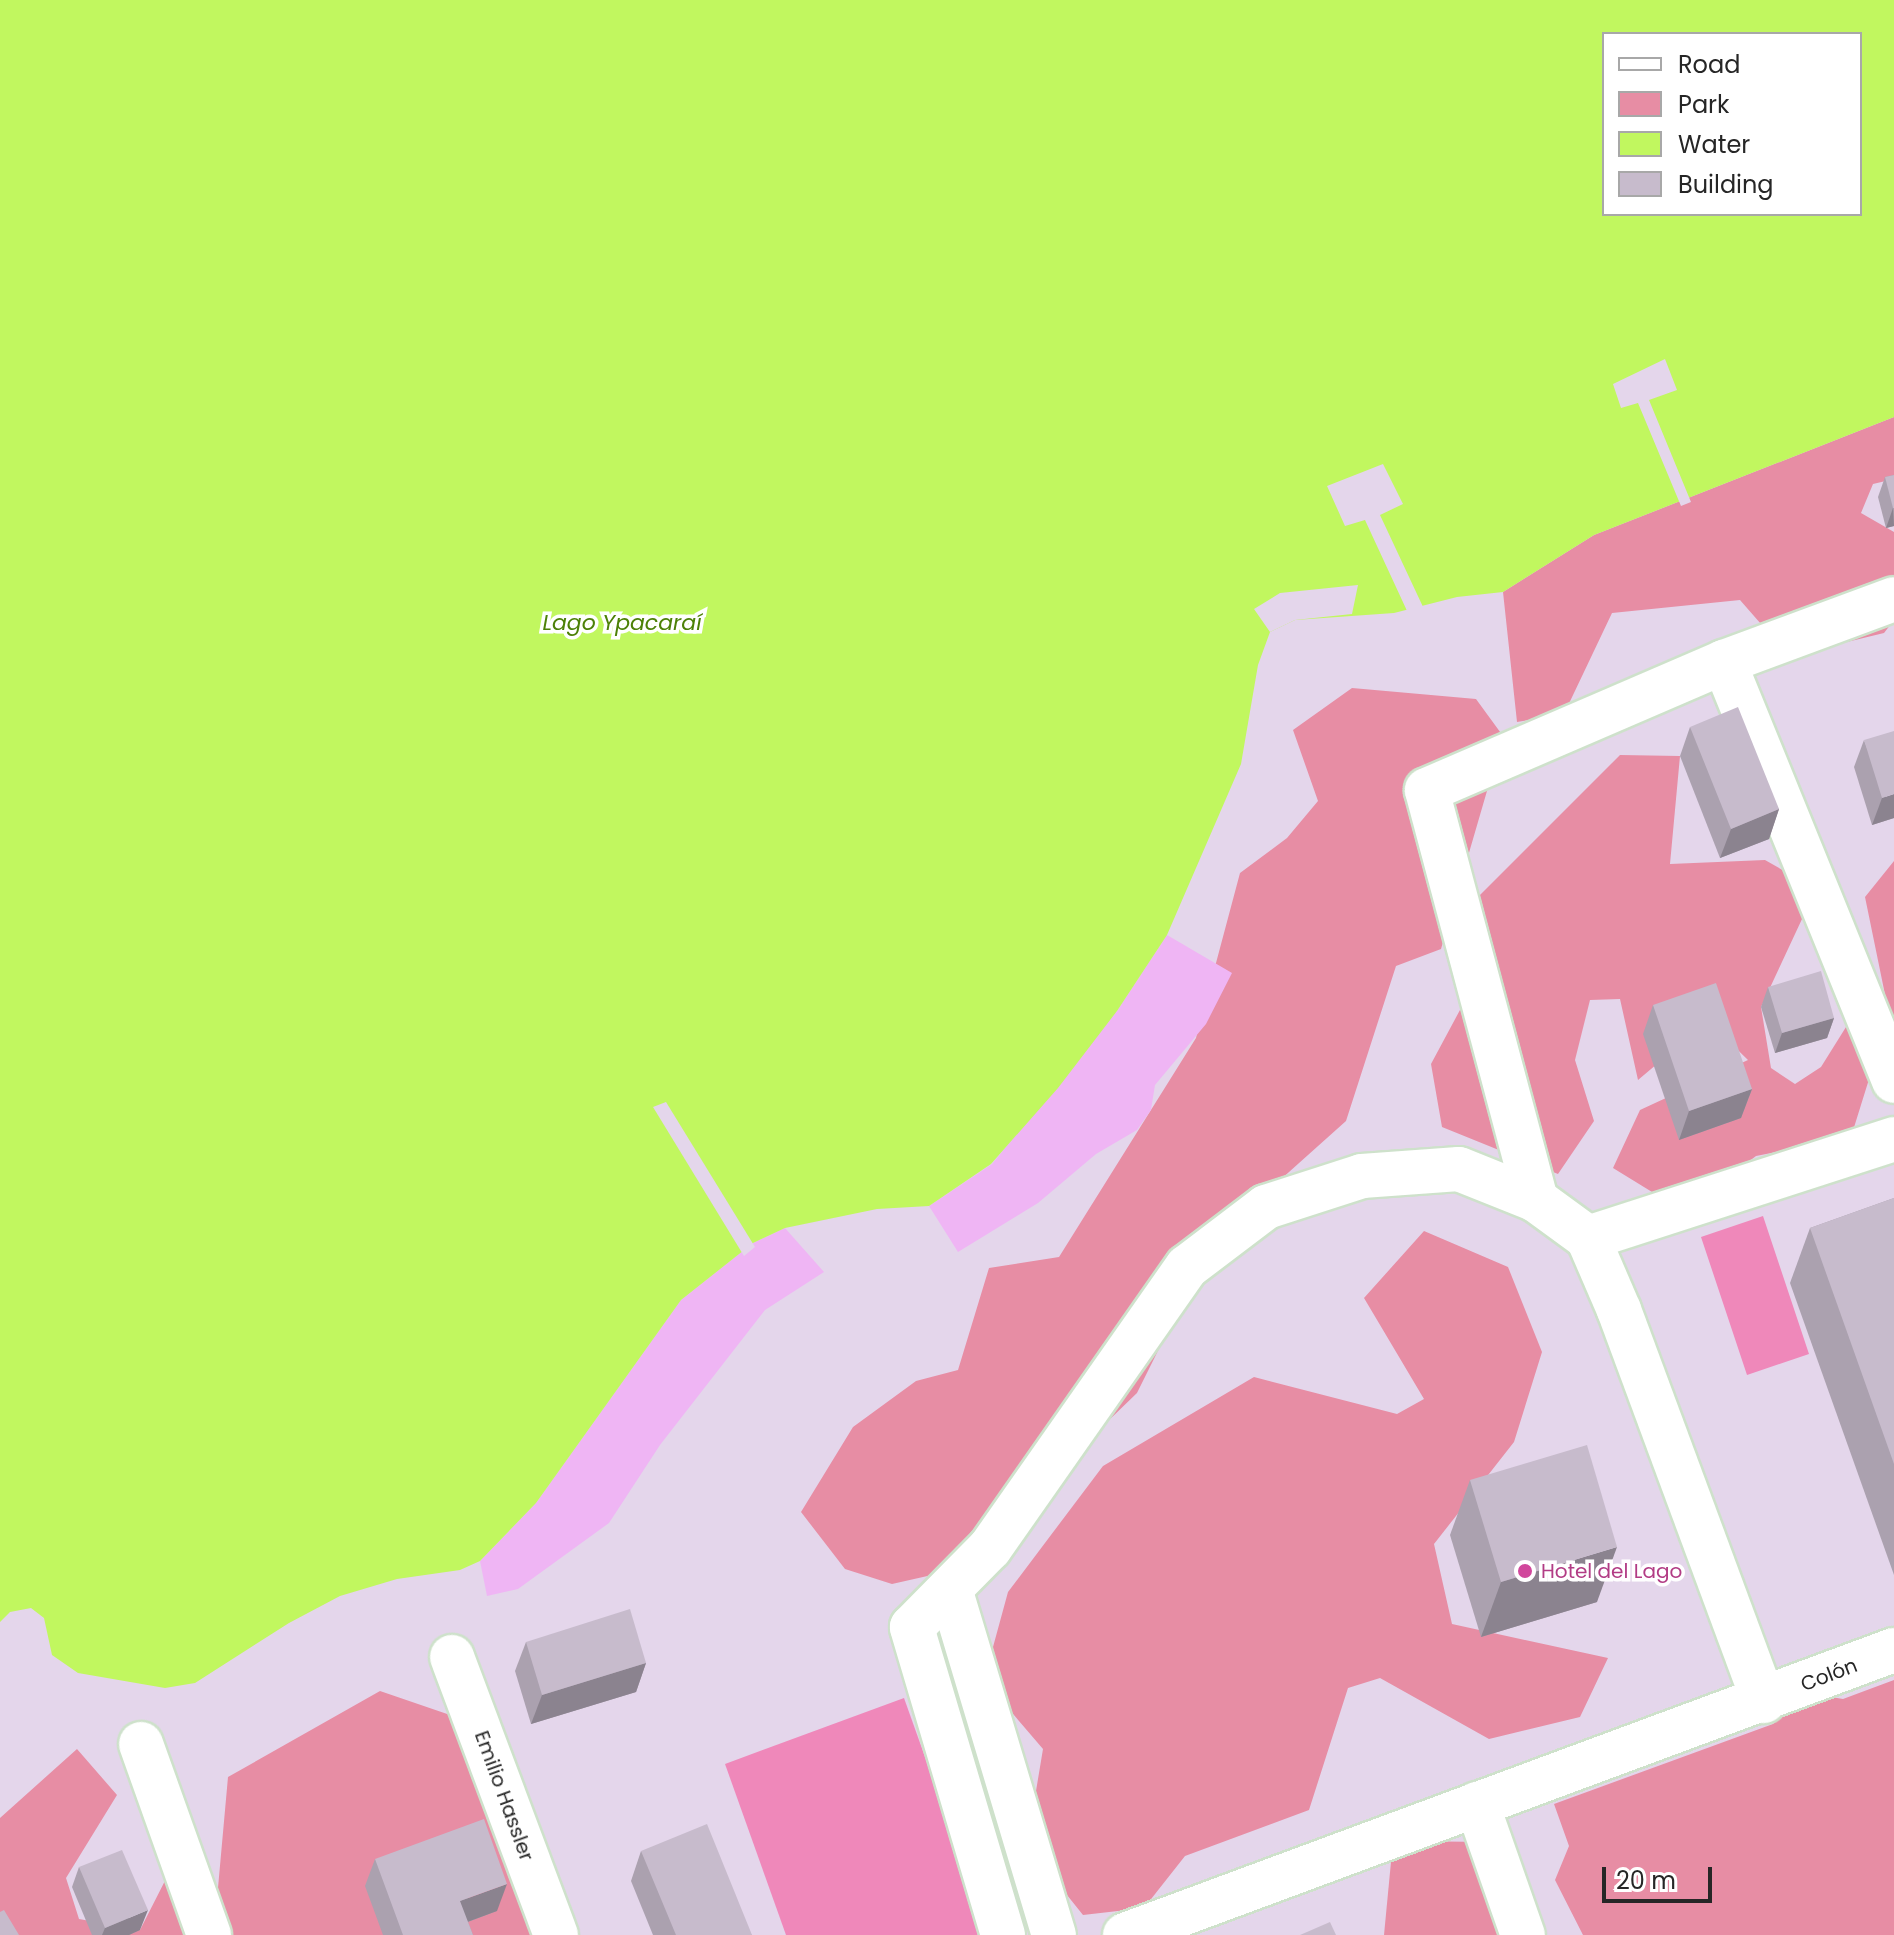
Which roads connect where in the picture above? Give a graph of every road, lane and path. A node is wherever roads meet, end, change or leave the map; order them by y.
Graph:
1 (1894, 599) edge
2 (1724, 662) junction
3 (1894, 1081) edge
4 (1894, 1139) edge
5 (1536, 1200) junction
6 (1588, 1238) junction
7 (951, 1592) junction
8 (1894, 1650) edge
9 (452, 1657) dead end
10 (1764, 1701) junction
11 (141, 1744) dead end
12 (1477, 1804) junction
13 (209, 1935) edge
14 (556, 1935) edge
15 (1003, 1935) edge
16 (1054, 1935) edge
17 (1125, 1935) edge
18 (1523, 1935) edge

1 - 2 street
2 - 3 street
2 - 5 street
4 - 6 street
5 - 6 street
5 - 7 street
6 - 10 street
7 - 15 street
7 - 16 street
8 - 10 street, Colón
9 - 14 street, Emilio Hassler
10 - 12 street, Colón
11 - 13 street
12 - 17 street, Colón
12 - 18 street

